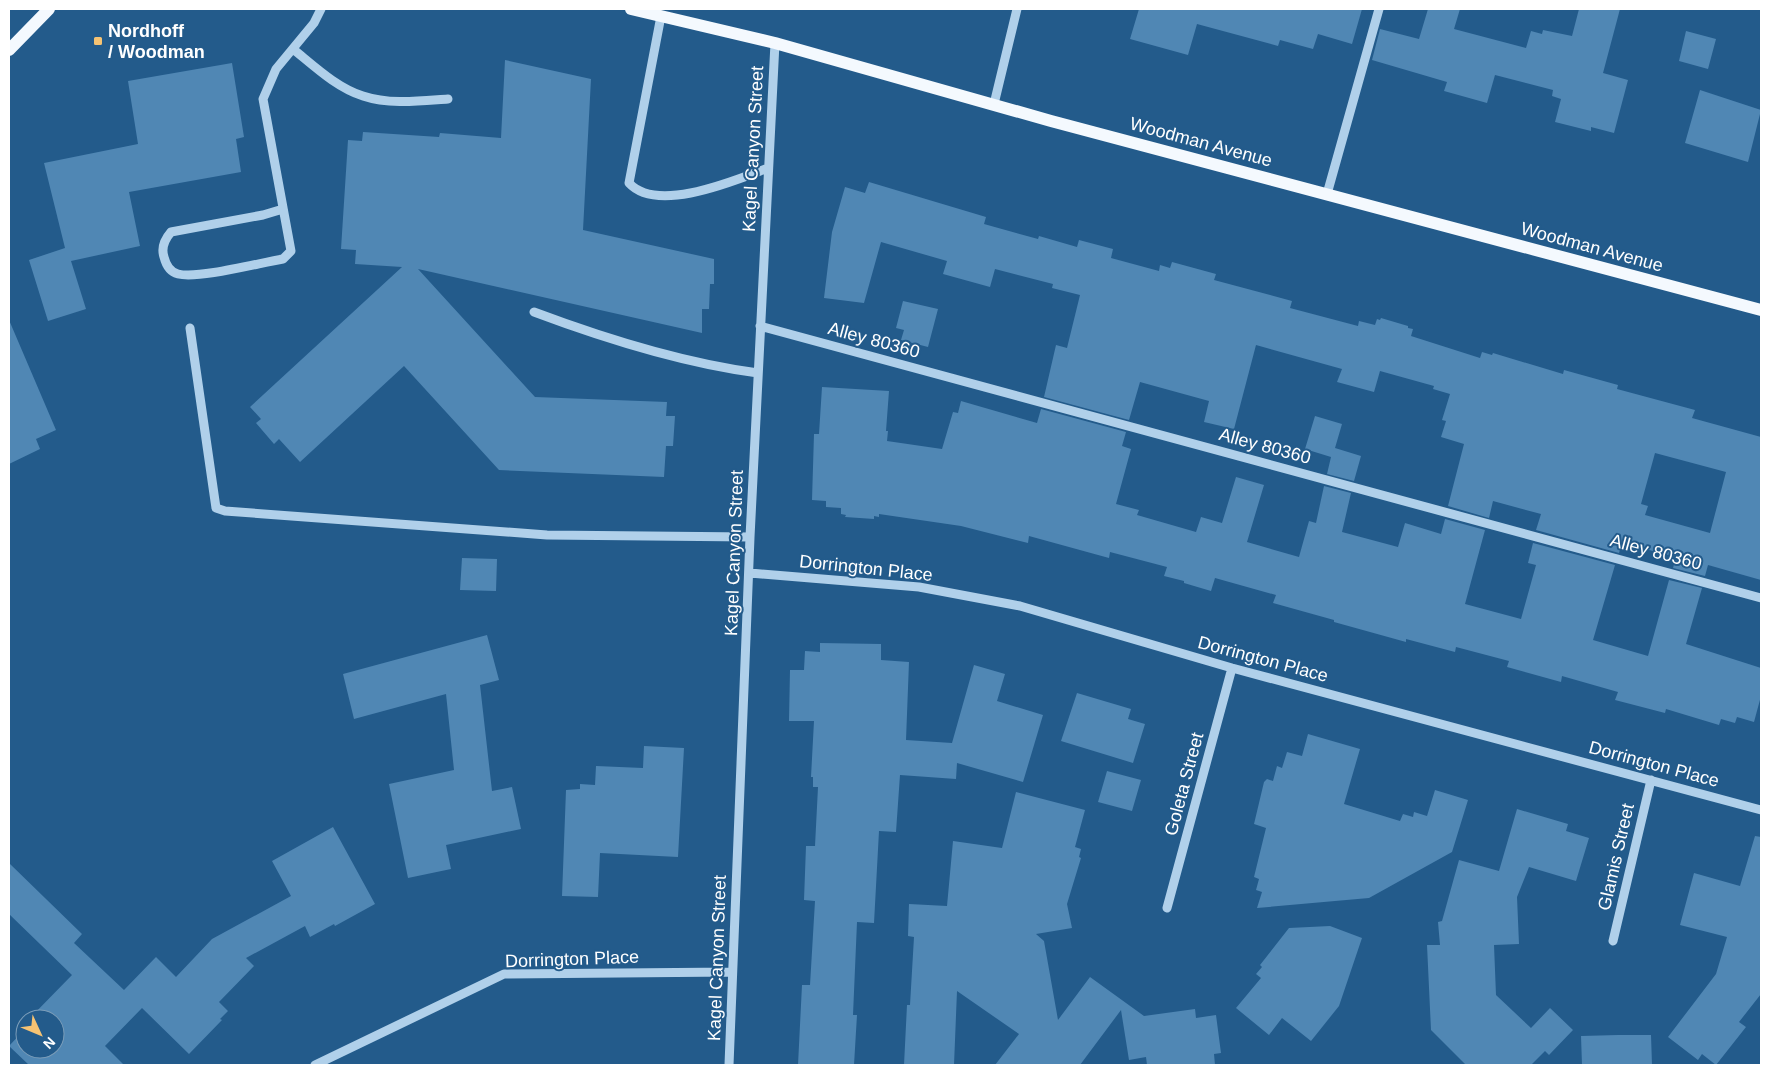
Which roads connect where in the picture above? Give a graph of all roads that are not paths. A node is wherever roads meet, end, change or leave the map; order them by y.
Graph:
1 (49, 9) edge
2 (321, 9) edge
3 (631, 9) edge
4 (1017, 9) edge
5 (1379, 9) edge
6 (661, 16) junction
7 (775, 43) junction
8 (292, 49) junction
9 (9, 50) edge
10 (448, 99) dead end
11 (994, 104) junction
12 (768, 168) junction
13 (1327, 194) junction
14 (282, 209) junction
15 (1761, 310) edge
16 (534, 312) dead end
17 (760, 326) junction
18 (190, 328) dead end
19 (758, 373) junction
20 (750, 537) junction
21 (750, 573) junction
22 (1761, 598) edge
23 (1232, 668) junction
24 (1651, 780) junction
25 (1761, 810) edge
26 (1167, 908) dead end
27 (1613, 941) dead end
28 (732, 972) junction
29 (314, 1065) edge
30 (729, 1065) edge

1 - 9 main road
2 - 8 street
3 - 6 main road, Woodman Avenue
4 - 11 street
5 - 13 street
6 - 7 main road, Woodman Avenue
6 - 12 street
7 - 11 main road, Woodman Avenue
7 - 12 street, Kagel Canyon Street
8 - 10 street
8 - 14 street
11 - 13 main road, Woodman Avenue
12 - 17 street, Kagel Canyon Street
13 - 15 main road, Woodman Avenue
14 - 14 street
16 - 19 street
17 - 19 street, Kagel Canyon Street
17 - 22 street, Alley 80360
18 - 20 street
19 - 20 street, Kagel Canyon Street
20 - 21 street, Kagel Canyon Street
21 - 23 street, Dorrington Place
21 - 28 street, Kagel Canyon Street
23 - 24 street, Dorrington Place
23 - 26 street, Goleta Street
24 - 25 street, Dorrington Place
24 - 27 street, Glamis Street
28 - 29 street, Dorrington Place
28 - 30 street, Kagel Canyon Street

